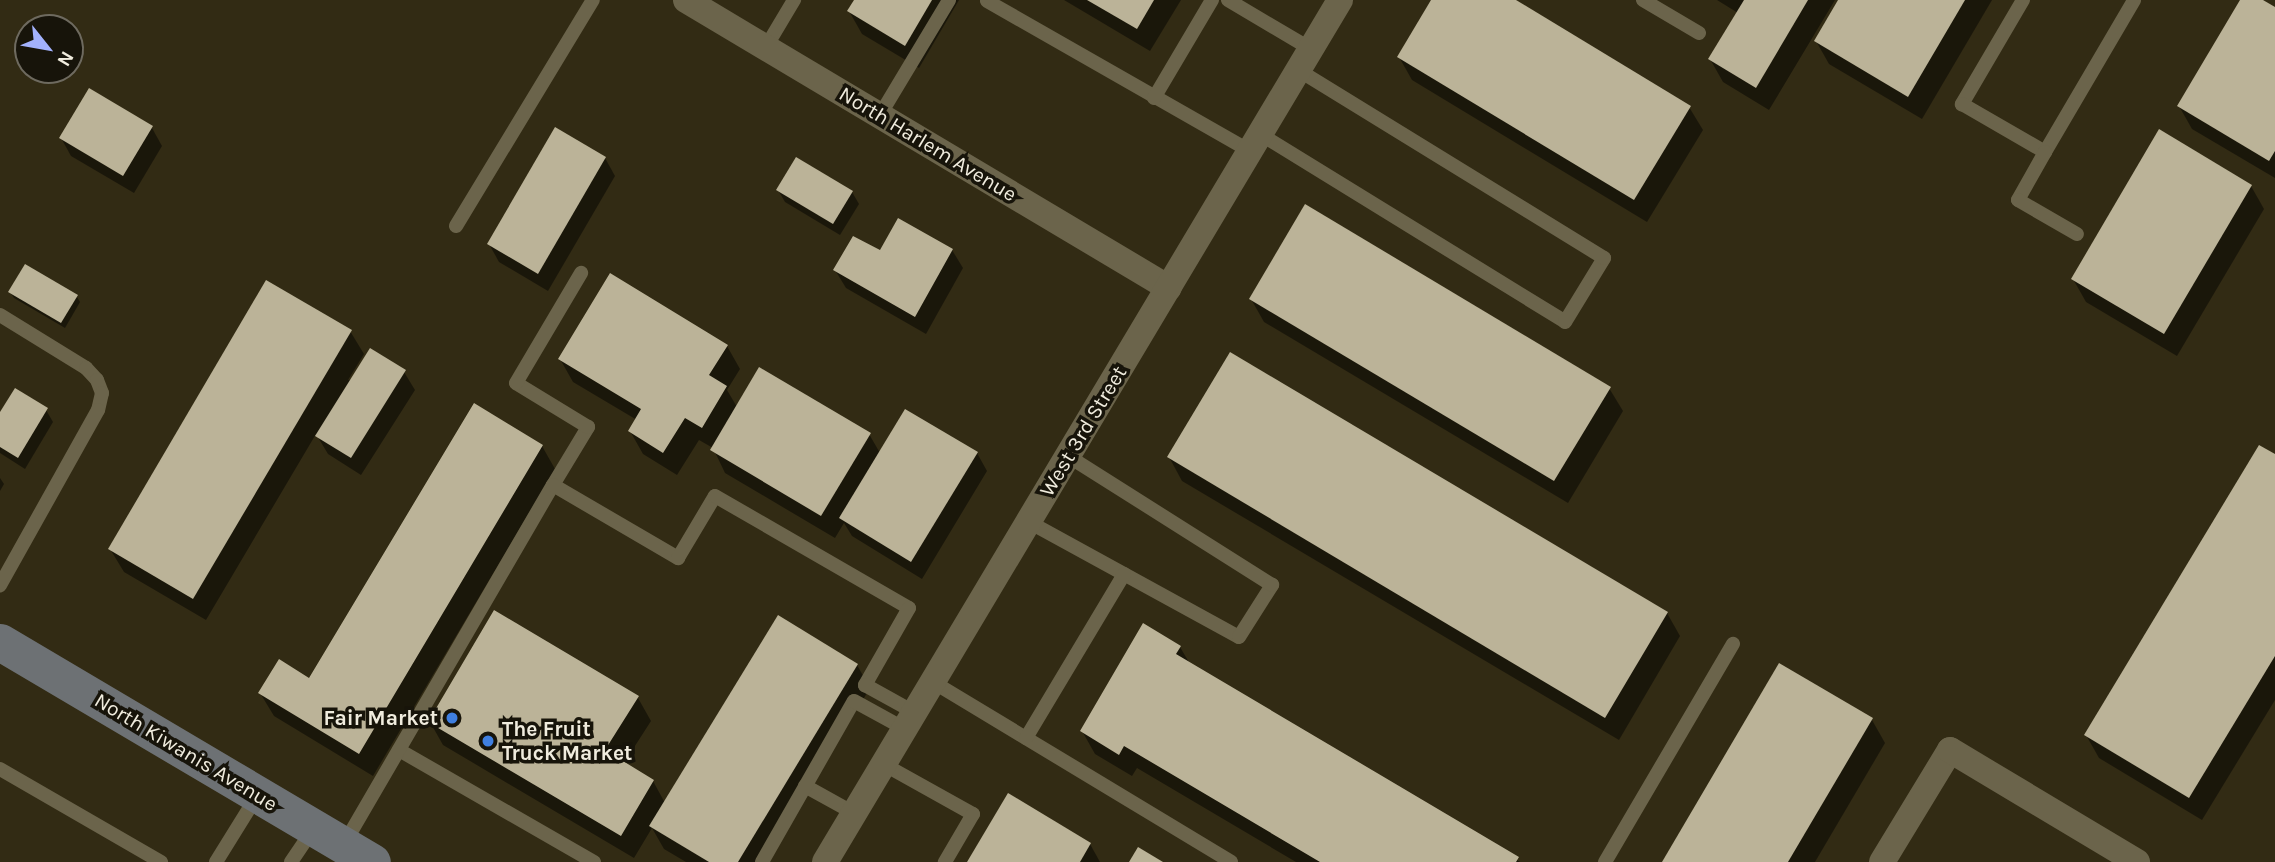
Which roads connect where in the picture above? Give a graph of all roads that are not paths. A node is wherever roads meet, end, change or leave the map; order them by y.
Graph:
1 (593, 0) edge
2 (686, 0) edge
3 (794, 0) edge
4 (949, 0) edge
5 (1212, 0) edge
6 (1228, 0) edge
7 (1340, 0) edge
8 (1643, 0) edge
9 (2023, 0) edge
10 (2134, 0) edge
11 (987, 1) edge
12 (1699, 33) dead end
13 (766, 47) junction
14 (1305, 60) junction
15 (1154, 98) junction
16 (880, 115) junction
17 (1255, 143) junction
18 (2045, 152) junction
19 (456, 226) dead end
20 (2077, 234) dead end
21 (581, 273) dead end
22 (1169, 288) junction
23 (0, 316) edge
24 (1068, 456) junction
25 (553, 485) junction
26 (1029, 522) junction
27 (1124, 574) junction
28 (0, 585) edge
29 (0, 642) edge
30 (1733, 644) dead end
31 (933, 681) junction
32 (909, 721) junction
33 (1026, 738) junction
34 (400, 750) junction
35 (883, 764) junction
36 (0, 768) edge
37 (806, 786) junction
38 (258, 794) junction
39 (854, 813) junction
40 (343, 845) edge
41 (160, 862) edge
42 (216, 862) edge
43 (291, 862) edge
44 (594, 862) edge
45 (762, 862) edge
46 (825, 862) edge
47 (945, 862) edge
48 (1231, 862) edge
49 (1605, 862) edge
50 (1882, 862) edge
51 (2137, 862) edge

1 - 19 lane
2 - 13 street, North Harlem Avenue
3 - 13 lane
4 - 16 lane
5 - 15 lane
6 - 14 lane
7 - 14 street, West 3rd Street
8 - 12 lane
9 - 18 lane
10 - 18 lane
11 - 15 lane
13 - 16 street, North Harlem Avenue
14 - 17 street, West 3rd Street
14 - 17 lane
15 - 17 lane
16 - 22 street, North Harlem Avenue
17 - 22 street, West 3rd Street
18 - 20 lane
21 - 25 lane
22 - 24 street, West 3rd Street
23 - 28 lane
24 - 26 street, West 3rd Street
24 - 27 lane
25 - 32 lane
25 - 34 lane
26 - 27 lane
26 - 31 street, West 3rd Street
27 - 33 lane
29 - 38 main road, North Kiwanis Avenue
30 - 49 lane
31 - 32 street, West 3rd Street
31 - 33 lane
32 - 35 street, West 3rd Street
32 - 37 lane
33 - 48 lane
34 - 40 lane
34 - 44 lane
35 - 39 street, West 3rd Street
35 - 47 lane
36 - 41 lane
37 - 39 lane
37 - 45 lane
38 - 40 main road, North Kiwanis Avenue
38 - 42 lane
39 - 46 street, West 3rd Street
40 - 43 lane
50 - 51 street

